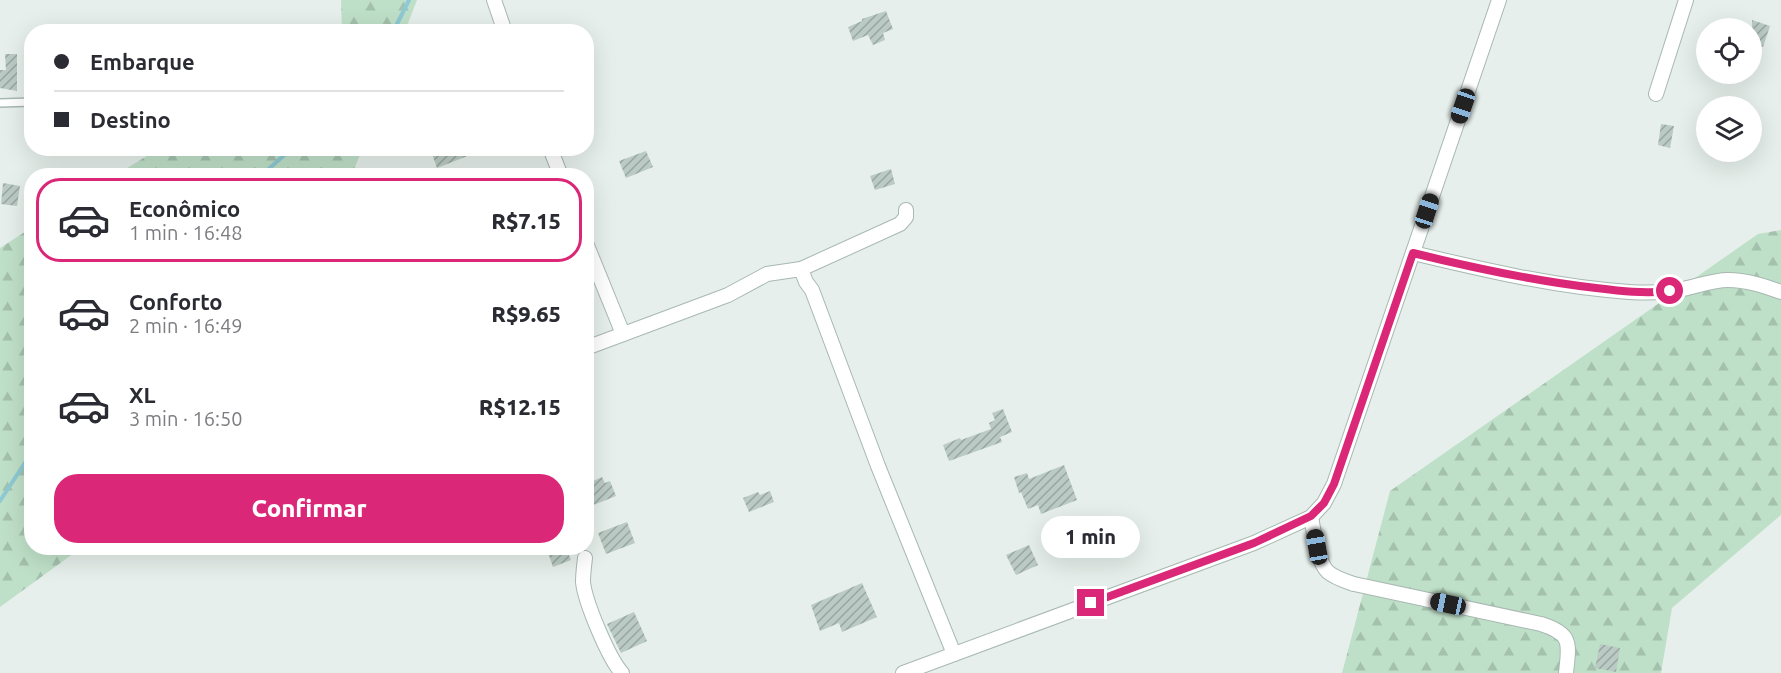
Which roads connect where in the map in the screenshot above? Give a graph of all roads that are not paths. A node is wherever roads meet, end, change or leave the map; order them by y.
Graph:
1 (494, 0) edge
2 (1499, 0) edge
3 (1686, 0) edge
4 (502, 24) edge
5 (1656, 94) dead end
6 (24, 102) edge
7 (0, 104) edge
8 (906, 210) dead end
9 (1413, 253) junction
10 (594, 263) edge
11 (801, 269) junction
12 (1781, 292) edge
13 (623, 334) junction
14 (594, 345) edge
15 (1311, 516) junction
16 (585, 558) dead end
17 (954, 654) junction
18 (622, 673) edge
19 (903, 673) edge
20 (1566, 673) edge

1 - 4 street
2 - 9 street
3 - 5 street
6 - 7 lane
8 - 11 street
9 - 12 street
9 - 15 street
10 - 13 street
11 - 13 street
11 - 17 street
13 - 14 street
15 - 17 street
15 - 20 street
16 - 18 street
17 - 19 street

